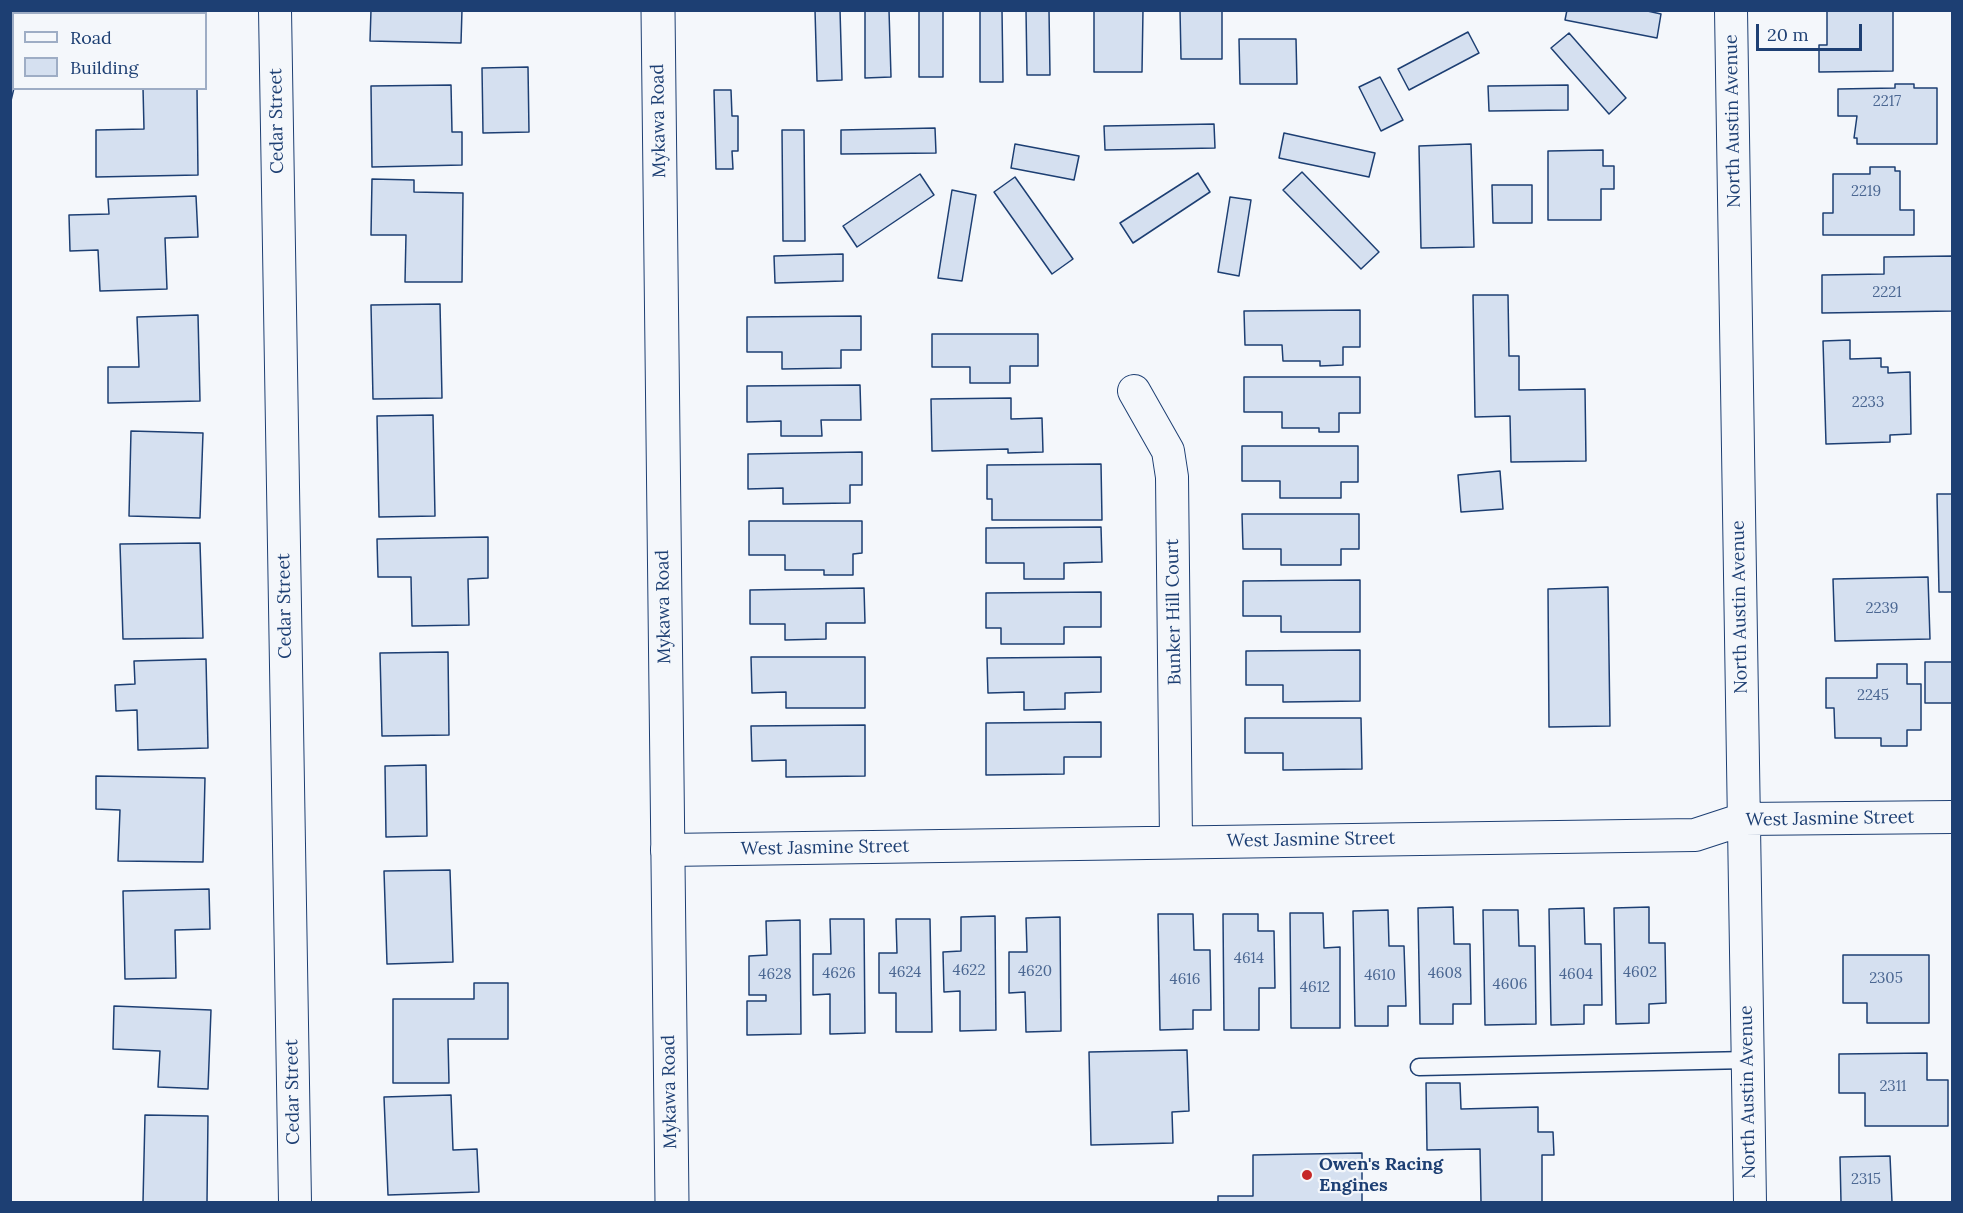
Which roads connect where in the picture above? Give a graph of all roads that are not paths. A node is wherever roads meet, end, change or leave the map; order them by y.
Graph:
1 (275, 10) edge
2 (658, 10) edge
3 (1731, 10) edge
4 (1134, 391) dead end
5 (1953, 817) edge
6 (1744, 819) junction
7 (1176, 841) junction
8 (667, 850) junction
9 (1748, 1060) junction
10 (1419, 1067) dead end
11 (295, 1203) edge
12 (672, 1203) edge
13 (1750, 1203) edge

1 - 11 street, Cedar Street
2 - 8 main road, Mykawa Road
3 - 6 street, North Austin Avenue
4 - 7 street, Bunker Hill Court
5 - 6 street, West Jasmine Street
6 - 7 street, West Jasmine Street
6 - 9 street, North Austin Avenue
7 - 8 street, West Jasmine Street
8 - 12 main road, Mykawa Road
9 - 10 lane
9 - 13 street, North Austin Avenue

